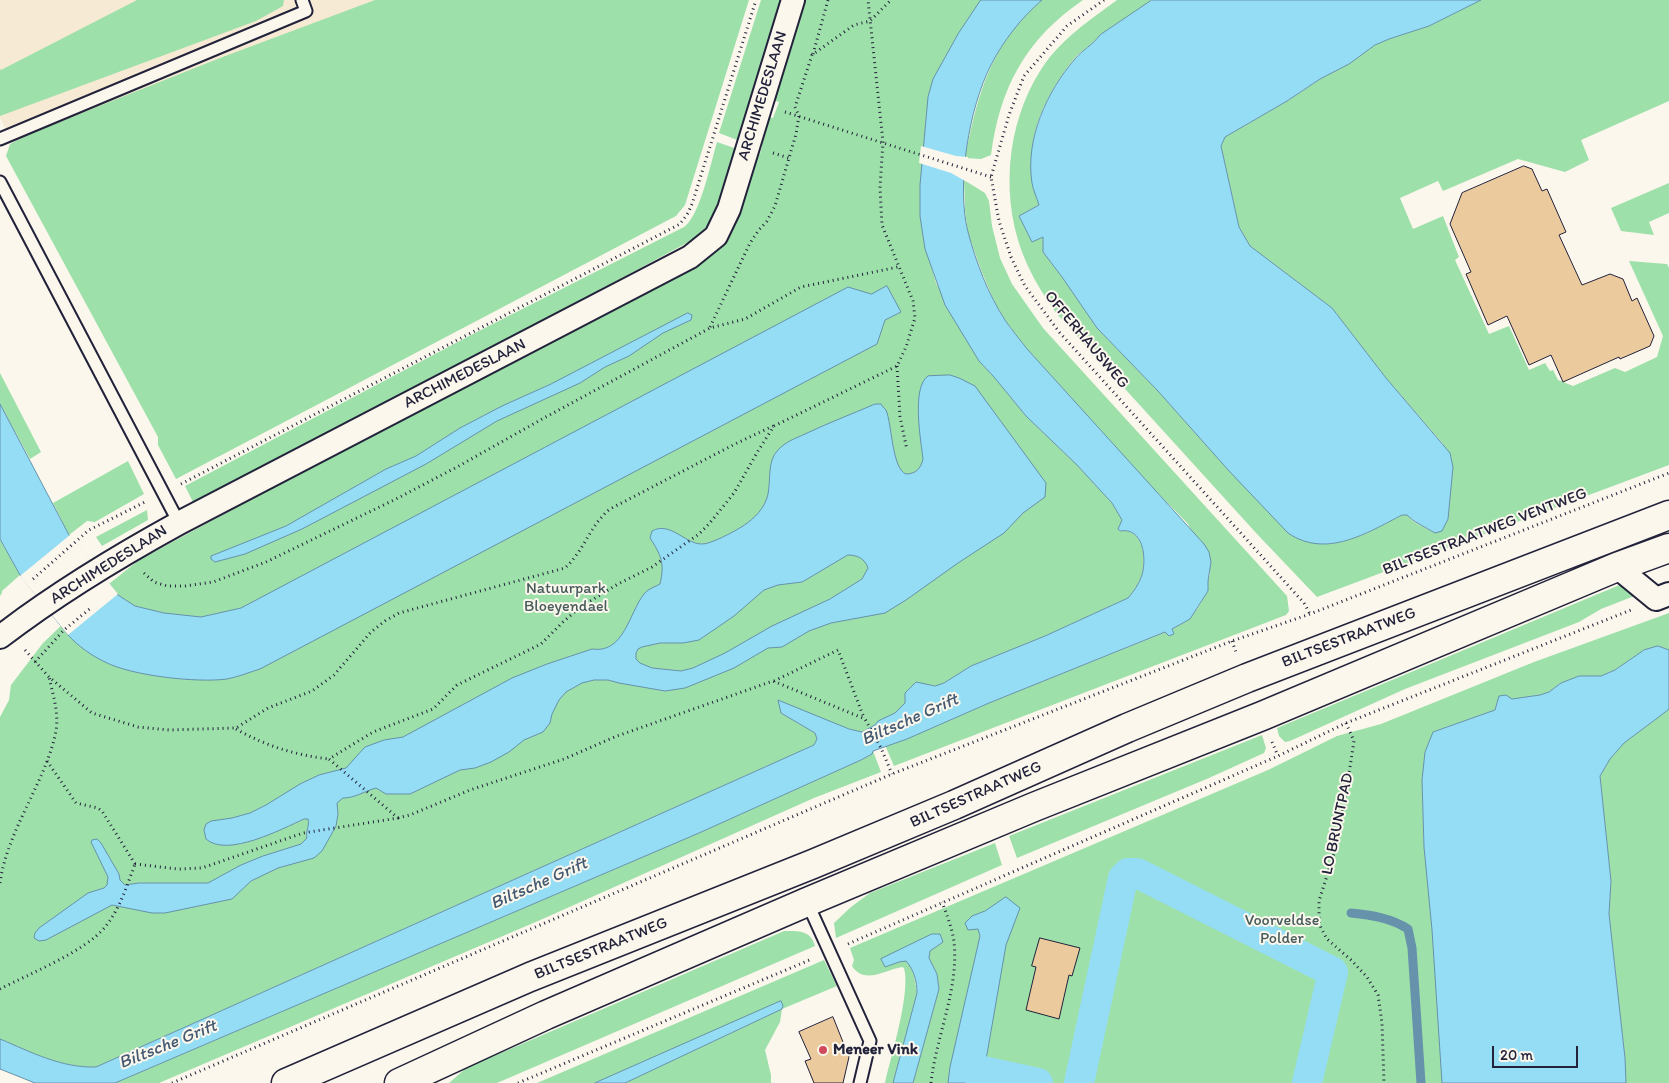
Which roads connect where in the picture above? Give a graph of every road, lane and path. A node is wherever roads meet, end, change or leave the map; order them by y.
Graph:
1 (302, 0) edge
2 (756, 0) edge
3 (793, 0) edge
4 (828, 0) edge
5 (868, 0) edge
6 (891, 0) edge
7 (1104, 0) edge
8 (870, 20) junction
9 (812, 55) junction
10 (760, 105) junction
11 (799, 116) junction
12 (0, 139) edge
13 (883, 142) junction
14 (991, 177) junction
15 (0, 182) edge
16 (898, 266) junction
17 (710, 328) junction
18 (897, 366) junction
19 (774, 426) junction
20 (908, 450) dead end
21 (1669, 474) edge
22 (163, 493) junction
23 (1669, 515) edge
24 (179, 522) junction
25 (1669, 548) edge
26 (129, 550) junction
27 (1617, 567) junction
28 (27, 584) dead end
29 (1662, 596) edge
30 (1310, 614) junction
31 (64, 630) dead end
32 (5, 633) edge
33 (35, 662) junction
34 (49, 677) junction
35 (773, 681) junction
36 (865, 719) junction
37 (1346, 723) junction
38 (236, 728) junction
39 (329, 759) junction
40 (46, 761) junction
41 (892, 774) junction
42 (398, 818) junction
43 (135, 864) junction
44 (0, 883) edge
45 (807, 902) junction
46 (942, 902) junction
47 (830, 951) junction
48 (0, 989) edge
49 (406, 1082) edge
50 (172, 1083) edge
51 (286, 1083) edge
52 (518, 1083) edge
53 (860, 1083) edge
54 (931, 1083) edge
55 (1384, 1083) edge

1 - 12 lane
2 - 22 path
3 - 10 street, ARCHIMEDESLAAN
4 - 9 path
5 - 8 path
6 - 8 path
7 - 14 path, OFFERHAUSWEG
8 - 9 path
8 - 13 path
9 - 11 path
10 - 11 path
10 - 24 street, ARCHIMEDESLAAN
11 - 13 path
11 - 17 path
13 - 14 path
13 - 16 path
14 - 30 path, OFFERHAUSWEG
15 - 22 lane
16 - 17 path
16 - 18 path
17 - 26 path
18 - 19 path
18 - 20 path
19 - 38 path
19 - 39 path
21 - 30 path, BILTSESTRAATWEG VENTWEG
22 - 24 lane
22 - 28 path
23 - 51 main road, BILTSESTRAATWEG
24 - 26 street, ARCHIMEDESLAAN
25 - 27 main road, BILTSESTRAATWEG
26 - 32 street, ARCHIMEDESLAAN
27 - 29 street
27 - 45 main road, BILTSESTRAATWEG
29 - 37 path
30 - 41 path
31 - 33 path
32 - 33 path
33 - 34 path
34 - 38 path
34 - 40 path
35 - 36 path
35 - 36 path
35 - 42 path
36 - 41 path
37 - 46 path
37 - 55 path, LO BRUNTPAD
38 - 39 path
39 - 42 path
40 - 43 path
40 - 44 path
41 - 50 path
42 - 43 path
43 - 48 path
45 - 47 lane
45 - 49 main road, BILTSESTRAATWEG
46 - 47 path
46 - 54 path
47 - 52 path
47 - 53 lane

